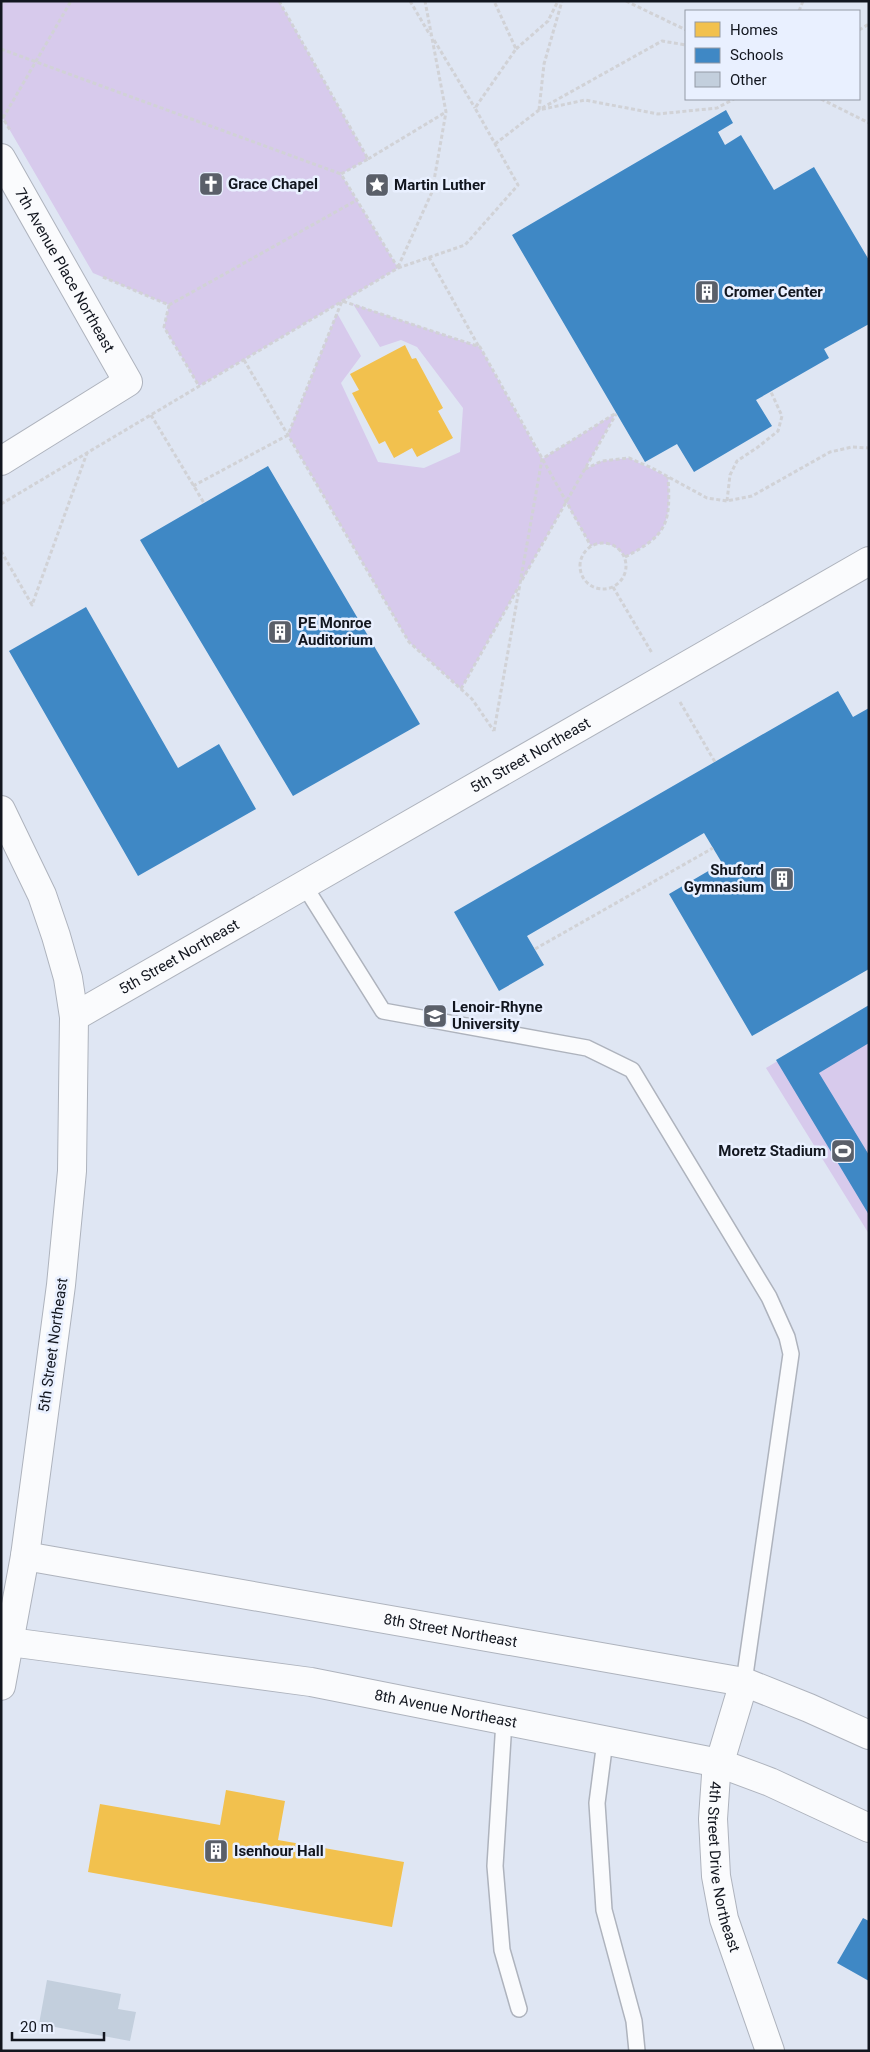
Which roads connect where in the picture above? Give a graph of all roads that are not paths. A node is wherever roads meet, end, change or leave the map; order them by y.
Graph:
1 (7, 146) edge
2 (1, 461) edge
3 (869, 561) edge
4 (1, 810) edge
5 (304, 885) junction
6 (74, 1017) junction
7 (25, 1556) junction
8 (10, 1642) junction
9 (744, 1682) junction
10 (1, 1686) edge
11 (504, 1721) junction
12 (869, 1735) edge
13 (604, 1741) junction
14 (719, 1763) junction
15 (869, 1828) edge
16 (519, 2009) dead end
17 (637, 2051) edge
18 (770, 2051) edge

1 - 2 street, 7th Avenue Place Northeast
3 - 5 street, 5th Street Northeast
4 - 6 street
5 - 6 street, 5th Street Northeast
5 - 9 lane
6 - 7 street, 5th Street Northeast
7 - 8 street, 5th Street Northeast
7 - 9 street, 8th Street Northeast
8 - 10 street, 5th Street Northeast
8 - 11 street, 8th Avenue Northeast
9 - 12 street, 8th Street Northeast
9 - 14 street, 4th Street Drive Northeast
11 - 13 street, 8th Avenue Northeast
11 - 16 lane
13 - 14 street, 8th Avenue Northeast
13 - 17 lane
14 - 15 street, 8th Avenue Northeast
14 - 18 street, 4th Street Drive Northeast

